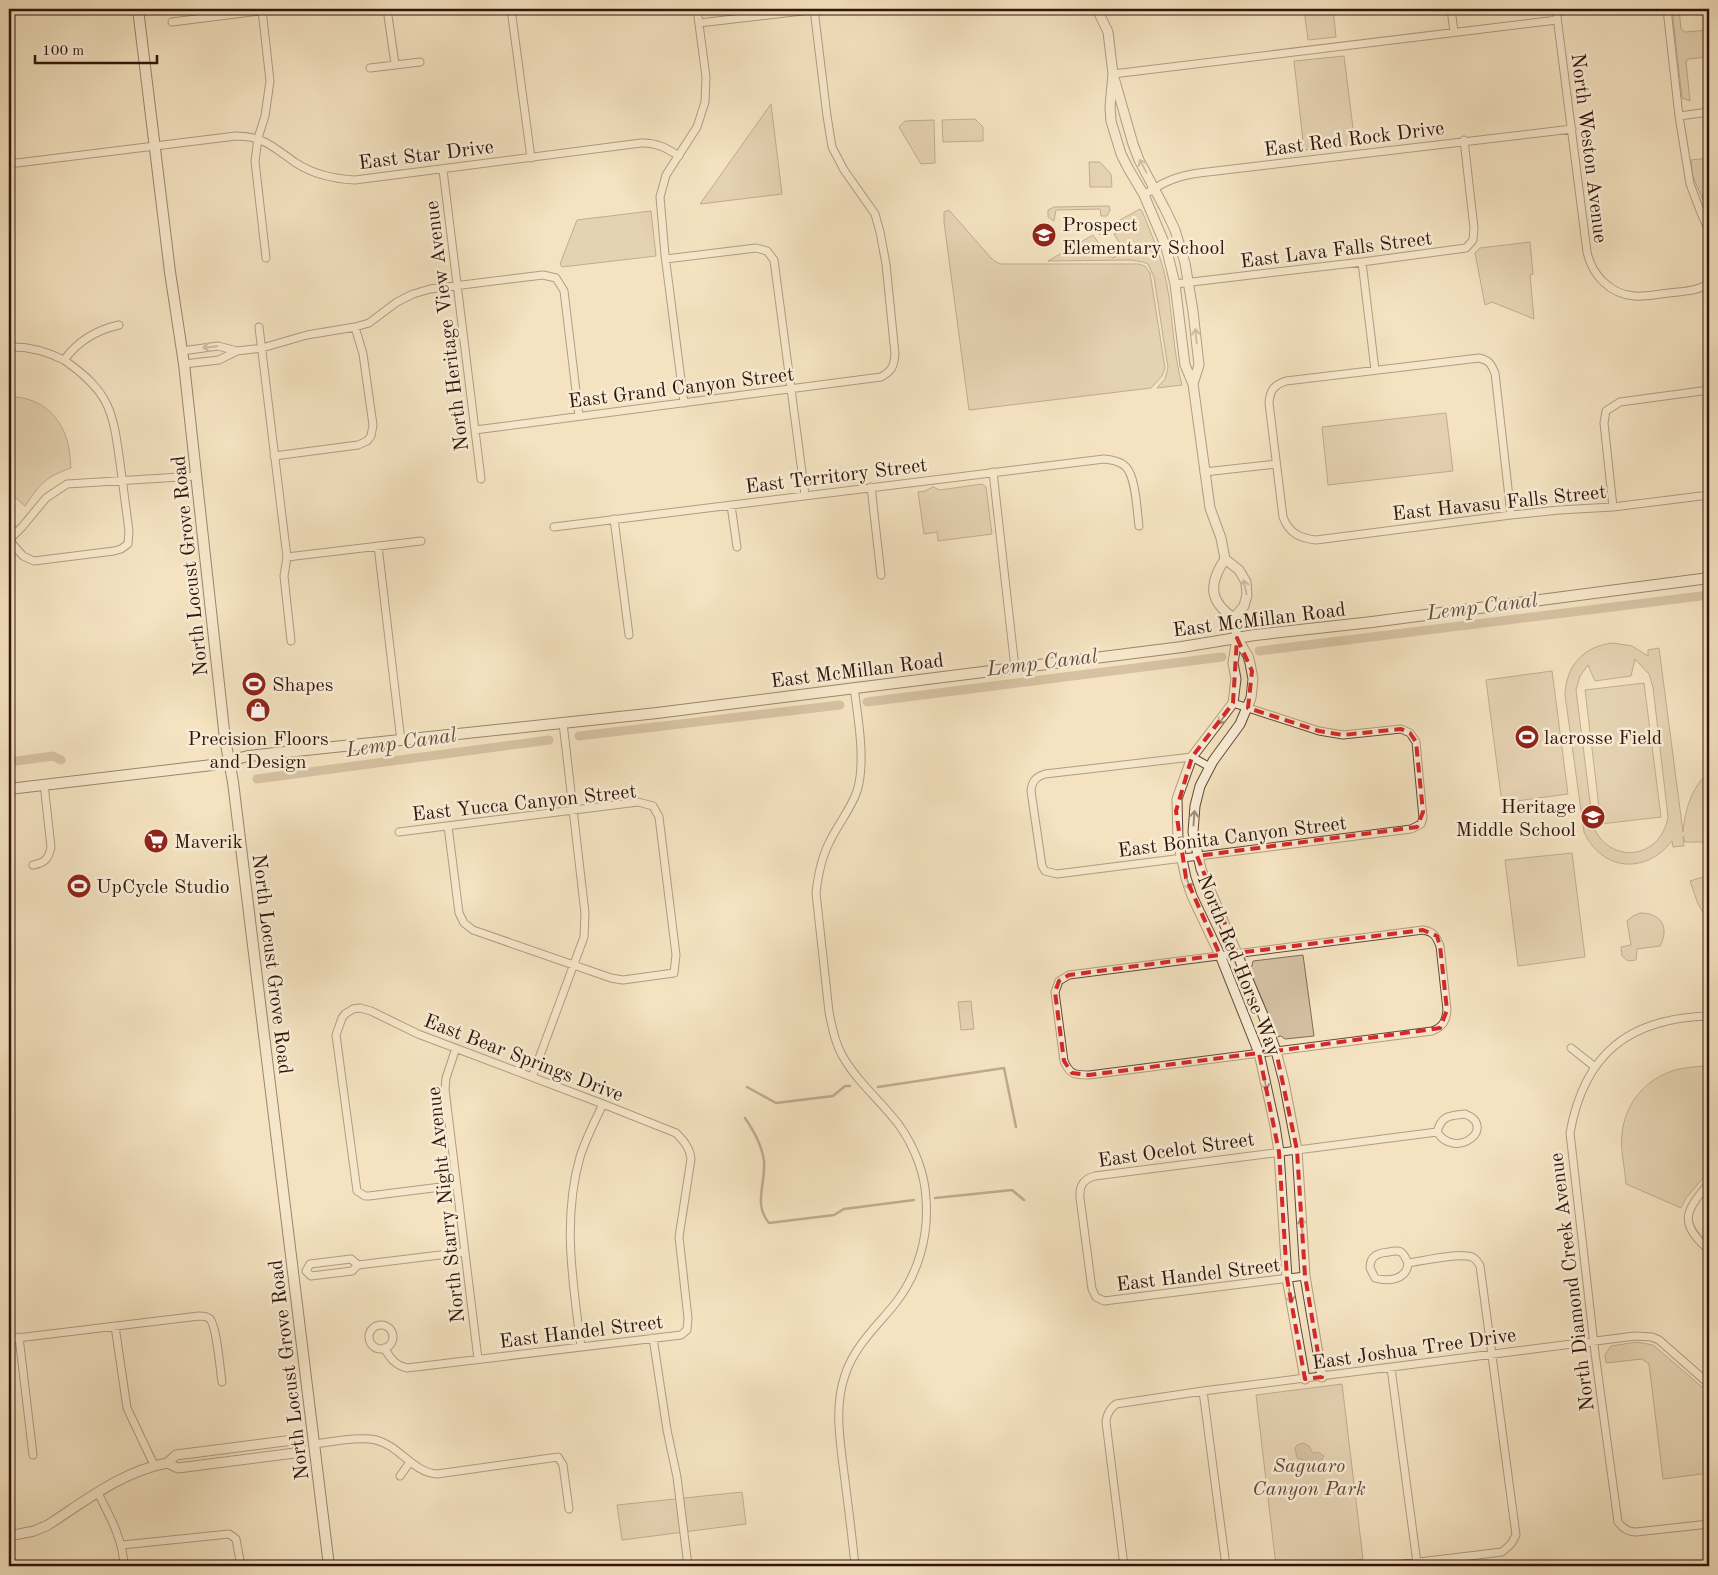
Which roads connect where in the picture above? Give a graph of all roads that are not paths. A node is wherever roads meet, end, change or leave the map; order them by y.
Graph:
1 (138, 9) edge
2 (276, 9) edge
3 (388, 9) edge
4 (511, 9) edge
5 (697, 9) edge
6 (816, 9) edge
7 (1097, 9) edge
8 (1451, 9) edge
9 (1556, 9) edge
10 (1667, 9) edge
11 (262, 10) junction
12 (1557, 20) junction
13 (172, 22) dead end
14 (699, 23) junction
15 (1454, 32) junction
16 (420, 62) dead end
17 (395, 64) junction
18 (370, 68) dead end
19 (1113, 74) junction
20 (1709, 112) edge
21 (1679, 116) junction
22 (1572, 129) junction
23 (258, 138) junction
24 (1464, 140) junction
25 (155, 146) junction
26 (678, 156) junction
27 (531, 158) junction
28 (9, 164) edge
29 (444, 170) junction
30 (1154, 188) junction
31 (1144, 195) junction
32 (1709, 230) edge
33 (266, 258) dead end
34 (666, 259) junction
35 (1362, 262) junction
36 (1189, 282) junction
37 (1709, 283) edge
38 (1175, 284) junction
39 (458, 285) junction
40 (119, 325) dead end
41 (259, 327) dead end
42 (355, 327) junction
43 (9, 347) edge
44 (262, 348) junction
45 (182, 350) junction
46 (237, 352) junction
47 (64, 360) junction
48 (184, 364) junction
49 (1375, 370) junction
50 (1193, 384) junction
51 (792, 389) junction
52 (1709, 390) edge
53 (684, 403) junction
54 (579, 416) junction
55 (475, 430) junction
56 (274, 456) junction
57 (1276, 464) junction
58 (993, 472) junction
59 (1204, 472) junction
60 (196, 476) junction
61 (481, 479) dead end
62 (122, 480) junction
63 (871, 487) junction
64 (1709, 494) edge
65 (804, 495) junction
66 (731, 504) junction
67 (1614, 507) junction
68 (1511, 515) junction
69 (614, 519) junction
70 (1139, 526) dead end
71 (554, 527) dead end
72 (9, 540) edge
73 (421, 541) dead end
74 (378, 546) junction
75 (737, 547) dead end
76 (287, 557) junction
77 (1225, 559) junction
78 (882, 575) dead end
79 (1709, 578) edge
80 (1234, 618) junction
81 (629, 635) dead end
82 (1237, 638) junction
83 (291, 641) dead end
84 (1015, 668) junction
85 (854, 688) junction
86 (1233, 703) junction
87 (1248, 708) junction
88 (563, 723) junction
89 (401, 741) junction
90 (1192, 757) junction
91 (228, 761) junction
92 (1210, 767) junction
93 (44, 784) junction
94 (9, 789) edge
95 (572, 810) junction
96 (448, 826) junction
97 (399, 832) dead end
98 (1197, 856) junction
99 (1181, 858) junction
100 (34, 866) dead end
101 (1237, 953) junction
102 (1220, 956) junction
103 (573, 965) junction
104 (1709, 1016) edge
105 (456, 1048) junction
106 (1570, 1048) dead end
107 (1276, 1051) junction
108 (1259, 1053) junction
109 (1595, 1066) junction
110 (532, 1077) junction
111 (603, 1104) junction
112 (1437, 1132) junction
113 (1297, 1150) junction
114 (1279, 1152) junction
115 (1709, 1183) edge
116 (457, 1185) junction
117 (1709, 1250) edge
118 (465, 1252) junction
119 (1408, 1263) junction
120 (358, 1265) junction
121 (306, 1271) junction
122 (294, 1273) junction
123 (1305, 1276) junction
124 (1288, 1278) junction
125 (1096, 1297) joint
126 (115, 1326) junction
127 (687, 1330) joint
128 (19, 1337) junction
129 (653, 1338) junction
130 (9, 1339) edge
131 (1594, 1341) junction
132 (582, 1347) junction
133 (384, 1348) dead end
134 (1490, 1354) junction
135 (478, 1359) junction
136 (1391, 1368) junction
137 (1322, 1377) junction
138 (1305, 1379) junction
139 (222, 1382) dead end
140 (1709, 1384) edge
141 (1203, 1391) junction
142 (314, 1444) junction
143 (300, 1446) junction
144 (33, 1455) dead end
145 (410, 1462) junction
146 (167, 1463) junction
147 (154, 1465) junction
148 (400, 1476) dead end
149 (98, 1493) junction
150 (569, 1510) dead end
151 (1709, 1524) edge
152 (9, 1536) edge
153 (122, 1545) junction
154 (1417, 1563) junction
155 (124, 1566) edge
156 (240, 1566) edge
157 (329, 1566) edge
158 (688, 1566) edge
159 (856, 1566) edge
160 (1124, 1566) edge
161 (1226, 1566) edge
162 (1386, 1566) edge

1 - 25 main road, North Locust Grove Road
2 - 11 street
3 - 17 street
4 - 27 street
5 - 14 street
6 - 14 street
6 - 51 street, East Grand Canyon Street
7 - 19 street
8 - 15 street
9 - 12 street, North Weston Avenue
10 - 21 street
11 - 13 street
11 - 23 street
12 - 15 street
12 - 22 street, North Weston Avenue
14 - 26 street
15 - 19 street
16 - 17 street
17 - 18 street
30 -> 19 street
19 - 31 street
20 - 21 street
21 - 32 street
22 - 24 street, East Red Rock Drive
22 - 37 street, North Weston Avenue
23 - 25 street, East Star Drive
23 - 29 street, East Star Drive
23 - 33 street
24 - 30 street, East Red Rock Drive
24 - 35 street, East Lava Falls Street
25 - 28 street, East Star Drive
25 - 45 main road, North Locust Grove Road
26 - 27 street, East Star Drive
26 - 34 street
27 - 29 street, East Star Drive
29 - 39 street, North Heritage View Avenue
30 - 31 street, East Red Rock Drive
30 - 36 street
31 - 38 street
34 - 51 street
34 - 53 street
35 - 36 street, East Lava Falls Street
35 - 49 street
36 - 38 street, East Lava Falls Street
50 -> 36 street
38 - 50 street
39 - 42 street
39 - 54 street
39 - 55 street, North Heritage View Avenue
40 - 47 street
41 - 44 street
42 - 44 street
42 - 56 street
43 - 47 street
44 - 46 street
44 - 56 street
46 -> 45 street
45 - 48 main road, North Locust Grove Road
46 - 48 street
47 - 62 street
48 - 60 main road, North Locust Grove Road
49 - 57 street
49 - 68 street
50 - 59 street
51 - 53 street, East Grand Canyon Street
51 - 65 street
52 - 67 street
53 - 54 street, East Grand Canyon Street
54 - 55 street, East Grand Canyon Street
55 - 61 street, North Heritage View Avenue
56 - 76 street
57 - 59 street
57 - 68 street, East Havasu Falls Street
58 - 63 street, East Territory Street
58 - 70 street, East Territory Street
58 - 84 street
59 - 77 street
60 - 62 street
60 - 91 main road, North Locust Grove Road
62 - 72 street
62 - 72 street
63 - 65 street, East Territory Street
63 - 78 street
64 - 67 street, East Havasu Falls Street
65 - 66 street, East Territory Street
66 - 69 street, East Territory Street
66 - 75 street
67 - 68 street, East Havasu Falls Street
69 - 71 street, East Territory Street
69 - 81 street
73 - 74 street
74 - 76 street
74 - 89 street
76 - 83 street
77 - 80 street
80 -> 77 street
79 - 82 main road, East McMillan Road
80 - 82 street, North Red Horse Way
82 - 84 main road, East McMillan Road
82 - 86 street, North Red Horse Way
82 - 87 street, North Red Horse Way
84 - 85 main road, East McMillan Road
85 - 88 main road, East McMillan Road
85 - 159 street
86 - 87 street
86 -> 90 street, North Red Horse Way
87 - 92 street, North Red Horse Way
87 - 98 street, East Bonita Canyon Street
88 - 89 main road, East McMillan Road
88 - 95 street
89 - 91 main road, East McMillan Road
90 - 92 street
90 - 99 street, North Red Horse Way
90 - 99 street, East Bonita Canyon Street
91 - 93 main road, East McMillan Road
91 - 122 main road, North Locust Grove Road
98 -> 92 street, North Red Horse Way
93 - 94 main road, East McMillan Road
93 - 100 street
95 - 96 street, East Yucca Canyon Street
95 - 103 street
95 - 103 street, East Yucca Canyon Street
96 - 97 street, East Yucca Canyon Street
96 - 103 street
98 - 99 street, East Bonita Canyon Street
98 - 101 street, North Red Horse Way
99 -> 102 street, North Red Horse Way
101 - 102 street
101 - 107 street, North Red Horse Way
101 - 107 street
102 - 108 street, North Red Horse Way
102 - 108 street
103 - 110 street
104 - 109 street, North Diamond Creek Avenue
105 - 110 street, East Bear Springs Drive
105 - 116 street, North Starry Night Avenue
105 - 116 street, East Bear Springs Drive
106 - 109 street
107 - 108 street
107 - 113 street, North Red Horse Way
108 -> 114 street, North Red Horse Way
109 - 131 street, North Diamond Creek Avenue
110 - 111 street, East Bear Springs Drive
111 - 127 street, East Bear Springs Drive
111 - 132 street
112 - 112 street
112 - 113 street, East Ocelot Street
113 - 114 street, East Ocelot Street
123 -> 113 street, North Red Horse Way
114 - 124 street, North Red Horse Way
114 - 125 street, East Ocelot Street
115 - 117 street
116 - 118 street, North Starry Night Avenue
118 - 120 street
118 - 135 street, North Starry Night Avenue
119 - 119 street
119 - 134 street
120 - 121 street
120 - 121 street
121 - 122 street
122 - 142 main road, North Locust Grove Road
123 - 124 street, East Handel Street
123 - 137 street, North Red Horse Way
124 - 125 street, East Handel Street
124 -> 138 street, North Red Horse Way
126 - 128 street
126 - 139 street
126 - 147 street
127 - 129 street, East Handel Street
128 - 130 street
128 - 144 street
129 - 132 street, East Handel Street
129 - 158 street
131 - 134 street, East Joshua Tree Drive
131 - 140 street, East Joshua Tree Drive
131 - 151 street, North Diamond Creek Avenue
132 - 135 street, East Handel Street
133 - 135 street, East Handel Street
134 - 136 street, East Joshua Tree Drive
134 - 154 street
136 - 137 street, East Joshua Tree Drive
136 - 154 street
137 - 138 street, East Joshua Tree Drive
138 - 141 street, East Joshua Tree Drive
141 - 160 street, East Joshua Tree Drive
141 - 161 street
142 - 143 street
142 - 145 street
142 - 157 main road, North Locust Grove Road
143 - 146 street
143 - 146 street
145 - 148 street
145 - 150 street
146 - 147 street
147 - 149 street
149 - 152 street
149 - 153 street
153 - 155 street
153 - 156 street
154 - 162 street

